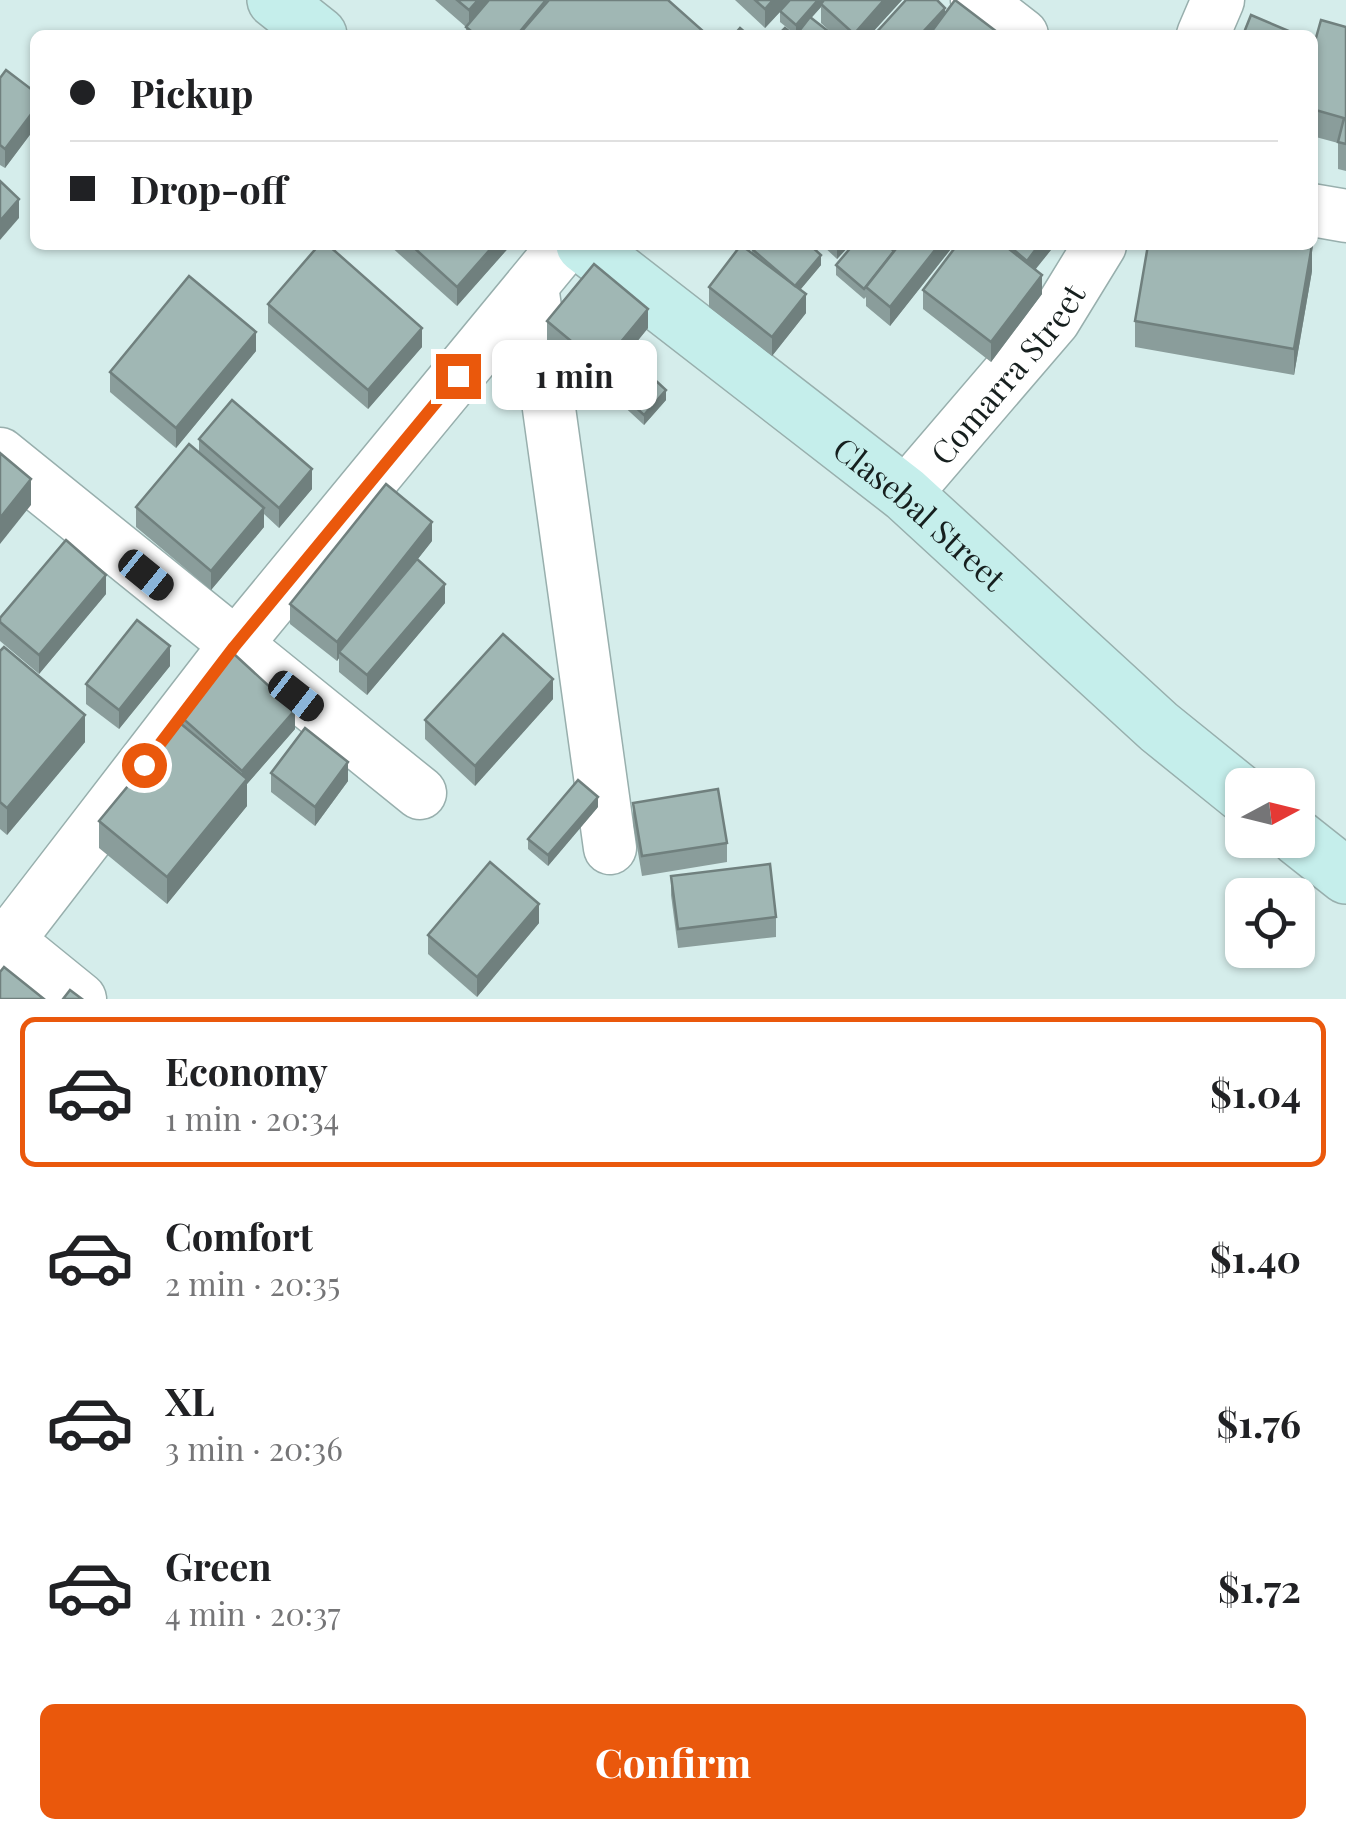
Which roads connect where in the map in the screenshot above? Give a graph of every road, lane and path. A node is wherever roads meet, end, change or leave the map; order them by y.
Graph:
1 (275, 0) edge
2 (977, 0) edge
3 (1218, 0) edge
4 (313, 30) edge
5 (1016, 30) edge
6 (1206, 30) edge
7 (1318, 211) edge
8 (1346, 216) edge
9 (561, 250) edge
10 (590, 250) edge
11 (1097, 250) edge
12 (532, 286) junction
13 (0, 454) edge
14 (905, 494) junction
15 (234, 647) junction
16 (1225, 780) edge
17 (420, 793) dead end
18 (610, 848) dead end
19 (1315, 851) edge
20 (1346, 876) edge
21 (3, 942) edge
22 (80, 999) edge

1 - 4 street
2 - 5 street
3 - 6 street
7 - 8 street
9 - 12 street
10 - 14 street, Clasebal Street
11 - 14 street, Comarra Street
12 - 15 street
12 - 18 street
13 - 15 street
14 - 16 street, Clasebal Street
15 - 17 street
15 - 21 street
19 - 20 street
21 - 22 street

